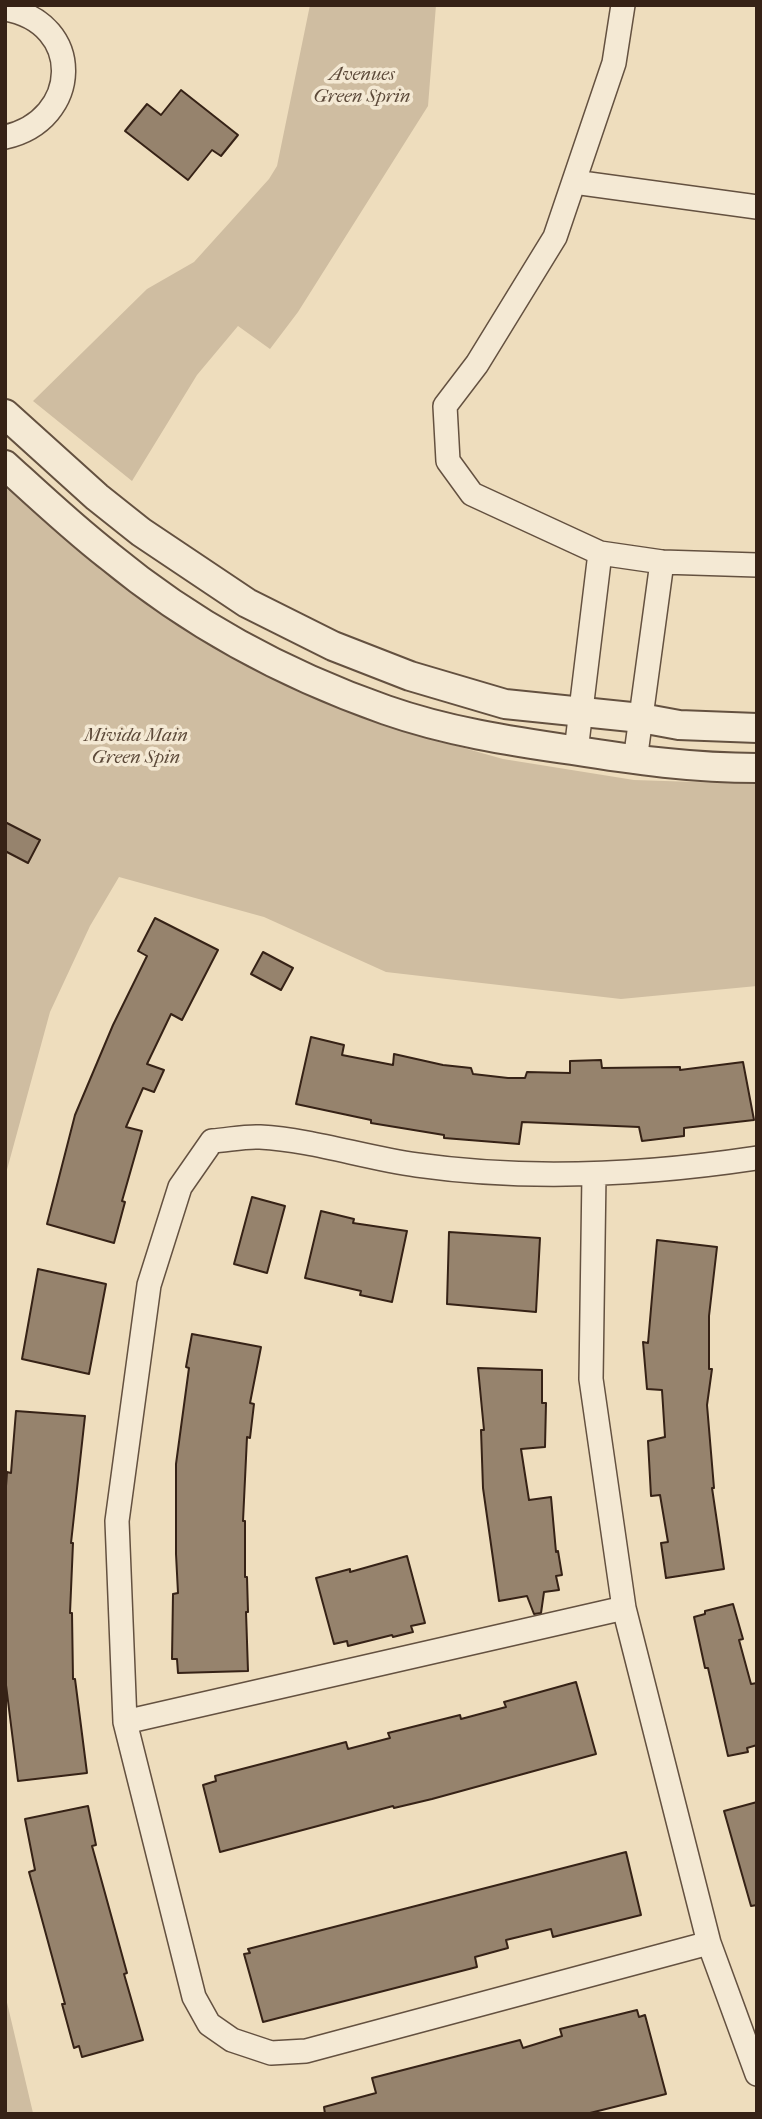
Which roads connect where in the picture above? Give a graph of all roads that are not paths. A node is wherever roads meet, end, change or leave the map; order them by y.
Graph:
1 (624, 5) edge
2 (5, 9) edge
3 (5, 137) edge
4 (574, 182) junction
5 (757, 207) edge
6 (5, 414) edge
7 (5, 465) edge
8 (600, 553) junction
9 (662, 562) junction
10 (757, 565) edge
11 (580, 713) junction
12 (641, 718) junction
13 (757, 728) edge
14 (576, 751) junction
15 (635, 761) junction
16 (757, 768) edge
17 (757, 1158) edge
18 (594, 1174) junction
19 (624, 1608) junction
20 (125, 1722) junction
21 (709, 1943) junction
22 (757, 2074) edge

1 - 4 street
2 - 3 street
4 - 5 street
4 - 8 street
6 - 11 street
7 - 14 street
8 - 9 street
8 - 11 street
9 - 10 street
9 - 12 street
11 - 12 street
11 - 14 street
12 - 13 street
12 - 15 street
14 - 15 street
15 - 16 street
17 - 18 street
18 - 19 street
18 - 20 street
19 - 20 street
19 - 21 street
20 - 21 street
21 - 22 street

